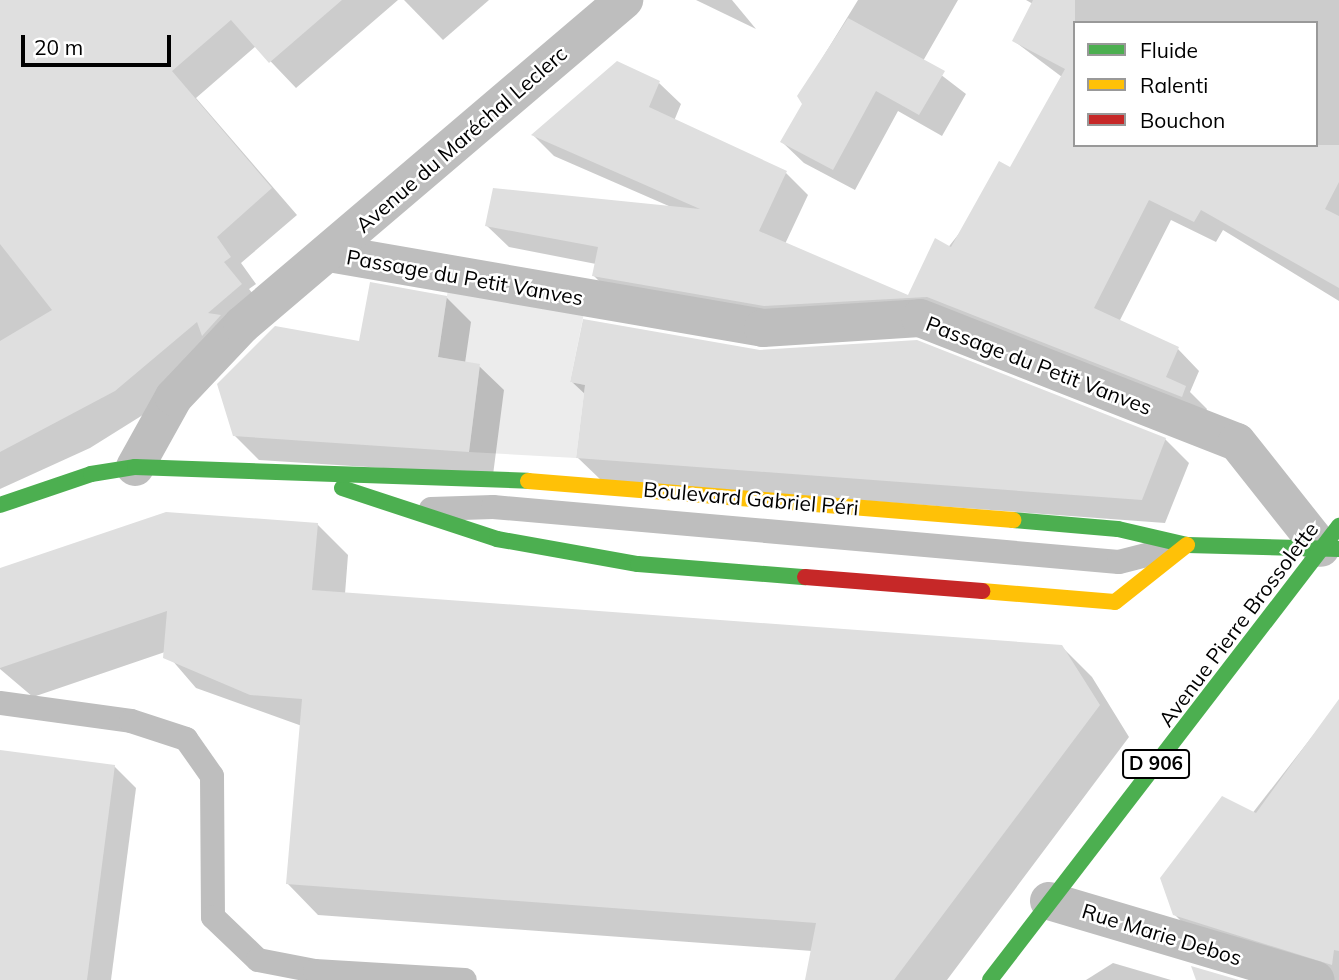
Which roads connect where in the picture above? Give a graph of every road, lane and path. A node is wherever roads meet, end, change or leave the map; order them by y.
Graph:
1 (624, 0) edge
2 (329, 253) junction
3 (135, 467) junction
4 (313, 478) junction
5 (0, 505) edge
6 (405, 510) junction
7 (1335, 542) edge
8 (1187, 545) junction
9 (0, 703) edge
10 (1049, 901) junction
11 (466, 980) edge
12 (990, 980) edge
13 (1316, 980) edge

1 - 2 street, Avenue du Maréchal Leclerc
2 - 3 street, Avenue du Maréchal Leclerc
2 - 7 street, Passage du Petit Vanves
3 - 4 main road, Boulevard Gabriel Péri
3 - 5 main road, Boulevard Gabriel Péri
4 - 6 main road, Boulevard Gabriel Péri
4 - 8 main road, Boulevard Gabriel Péri
6 - 8 lane, Boulevard Gabriel Péri
6 - 8 main road, Boulevard Gabriel Péri
7 - 8 main road, Boulevard Gabriel Péri
7 - 10 main road, Avenue Pierre Brossolette / D 906
9 - 11 lane
10 - 12 main road, Avenue Pierre Brossolette / D 906
10 - 13 street, Rue Marie Debos

